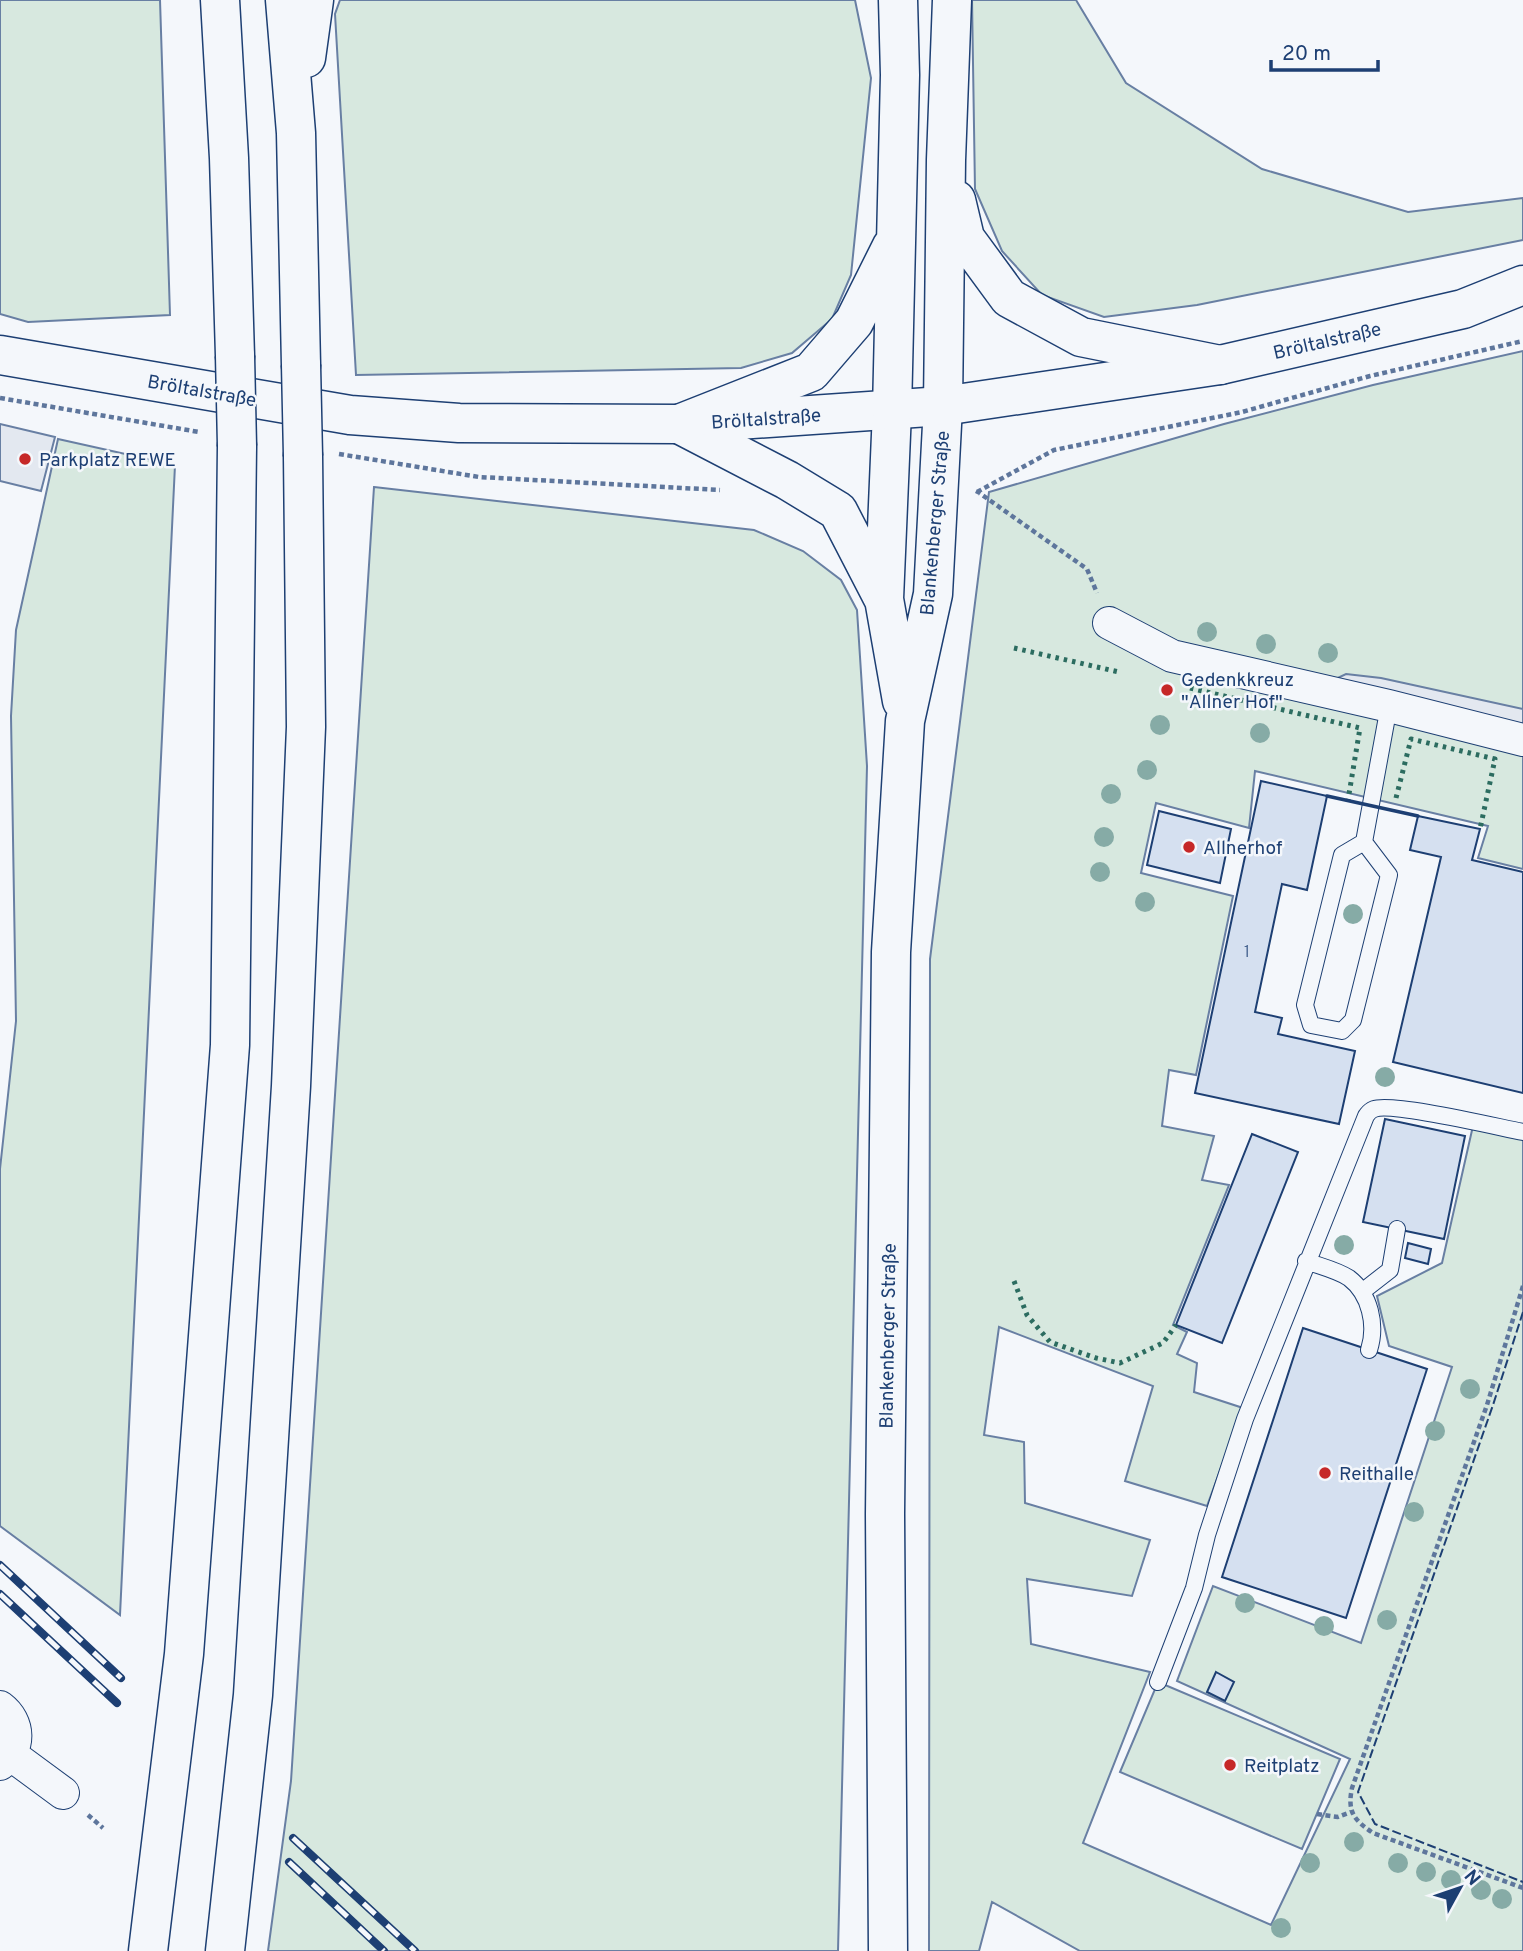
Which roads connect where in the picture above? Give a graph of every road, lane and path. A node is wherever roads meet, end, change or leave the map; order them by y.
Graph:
1 (220, 0) edge
2 (285, 0) edge
3 (314, 0) edge
4 (898, 0) edge
5 (952, 0) edge
6 (296, 133) junction
7 (946, 160) junction
8 (896, 238) junction
9 (1523, 285) edge
10 (1523, 305) edge
11 (1463, 309) junction
12 (0, 355) edge
13 (1220, 365) junction
14 (943, 406) junction
15 (892, 411) junction
16 (679, 424) junction
17 (978, 492) dead end
18 (884, 599) junction
19 (1109, 624) joint
20 (1389, 706) junction
21 (905, 721) junction
22 (1523, 740) edge
23 (1364, 842) junction
24 (1523, 1132) edge
25 (1397, 1229) dead end
26 (1306, 1261) junction
27 (1523, 1286) edge
28 (1363, 1291) junction
29 (1368, 1350) dead end
30 (1158, 1682) dead end
31 (0, 1707) edge
32 (5, 1759) edge
33 (63, 1793) dead end
34 (1351, 1812) junction
35 (1317, 1814) dead end
36 (1523, 1888) edge
37 (148, 1951) edge
38 (225, 1951) edge
39 (888, 1951) edge

1 - 37 main road, bridge
2 - 6 main road
3 - 6 main road
4 - 8 main road, Blankenberger Straße
5 - 7 main road
6 - 38 main road, bridge
7 - 13 main road
7 - 14 main road, Blankenberger Straße
8 - 15 main road, Blankenberger Straße
8 - 16 main road
9 - 11 main road, Bröltalstraße
10 - 11 street
11 - 13 main road, Bröltalstraße
12 - 16 main road, Bröltalstraße
13 - 14 main road, Bröltalstraße
14 - 15 main road, Bröltalstraße
14 - 21 main road, Blankenberger Straße
15 - 16 main road, Bröltalstraße
15 - 18 main road, Blankenberger Straße
16 - 18 main road
17 - 19 path
18 - 21 main road, Blankenberger Straße
19 - 20 street
20 - 22 street
20 - 23 lane
21 - 39 main road, Blankenberger Straße
23 - 23 lane
24 - 26 lane
25 - 28 lane
26 - 28 lane
26 - 30 lane
27 - 34 path
28 - 29 lane
31 - 32 street
32 - 33 street
34 - 35 path
34 - 36 path

